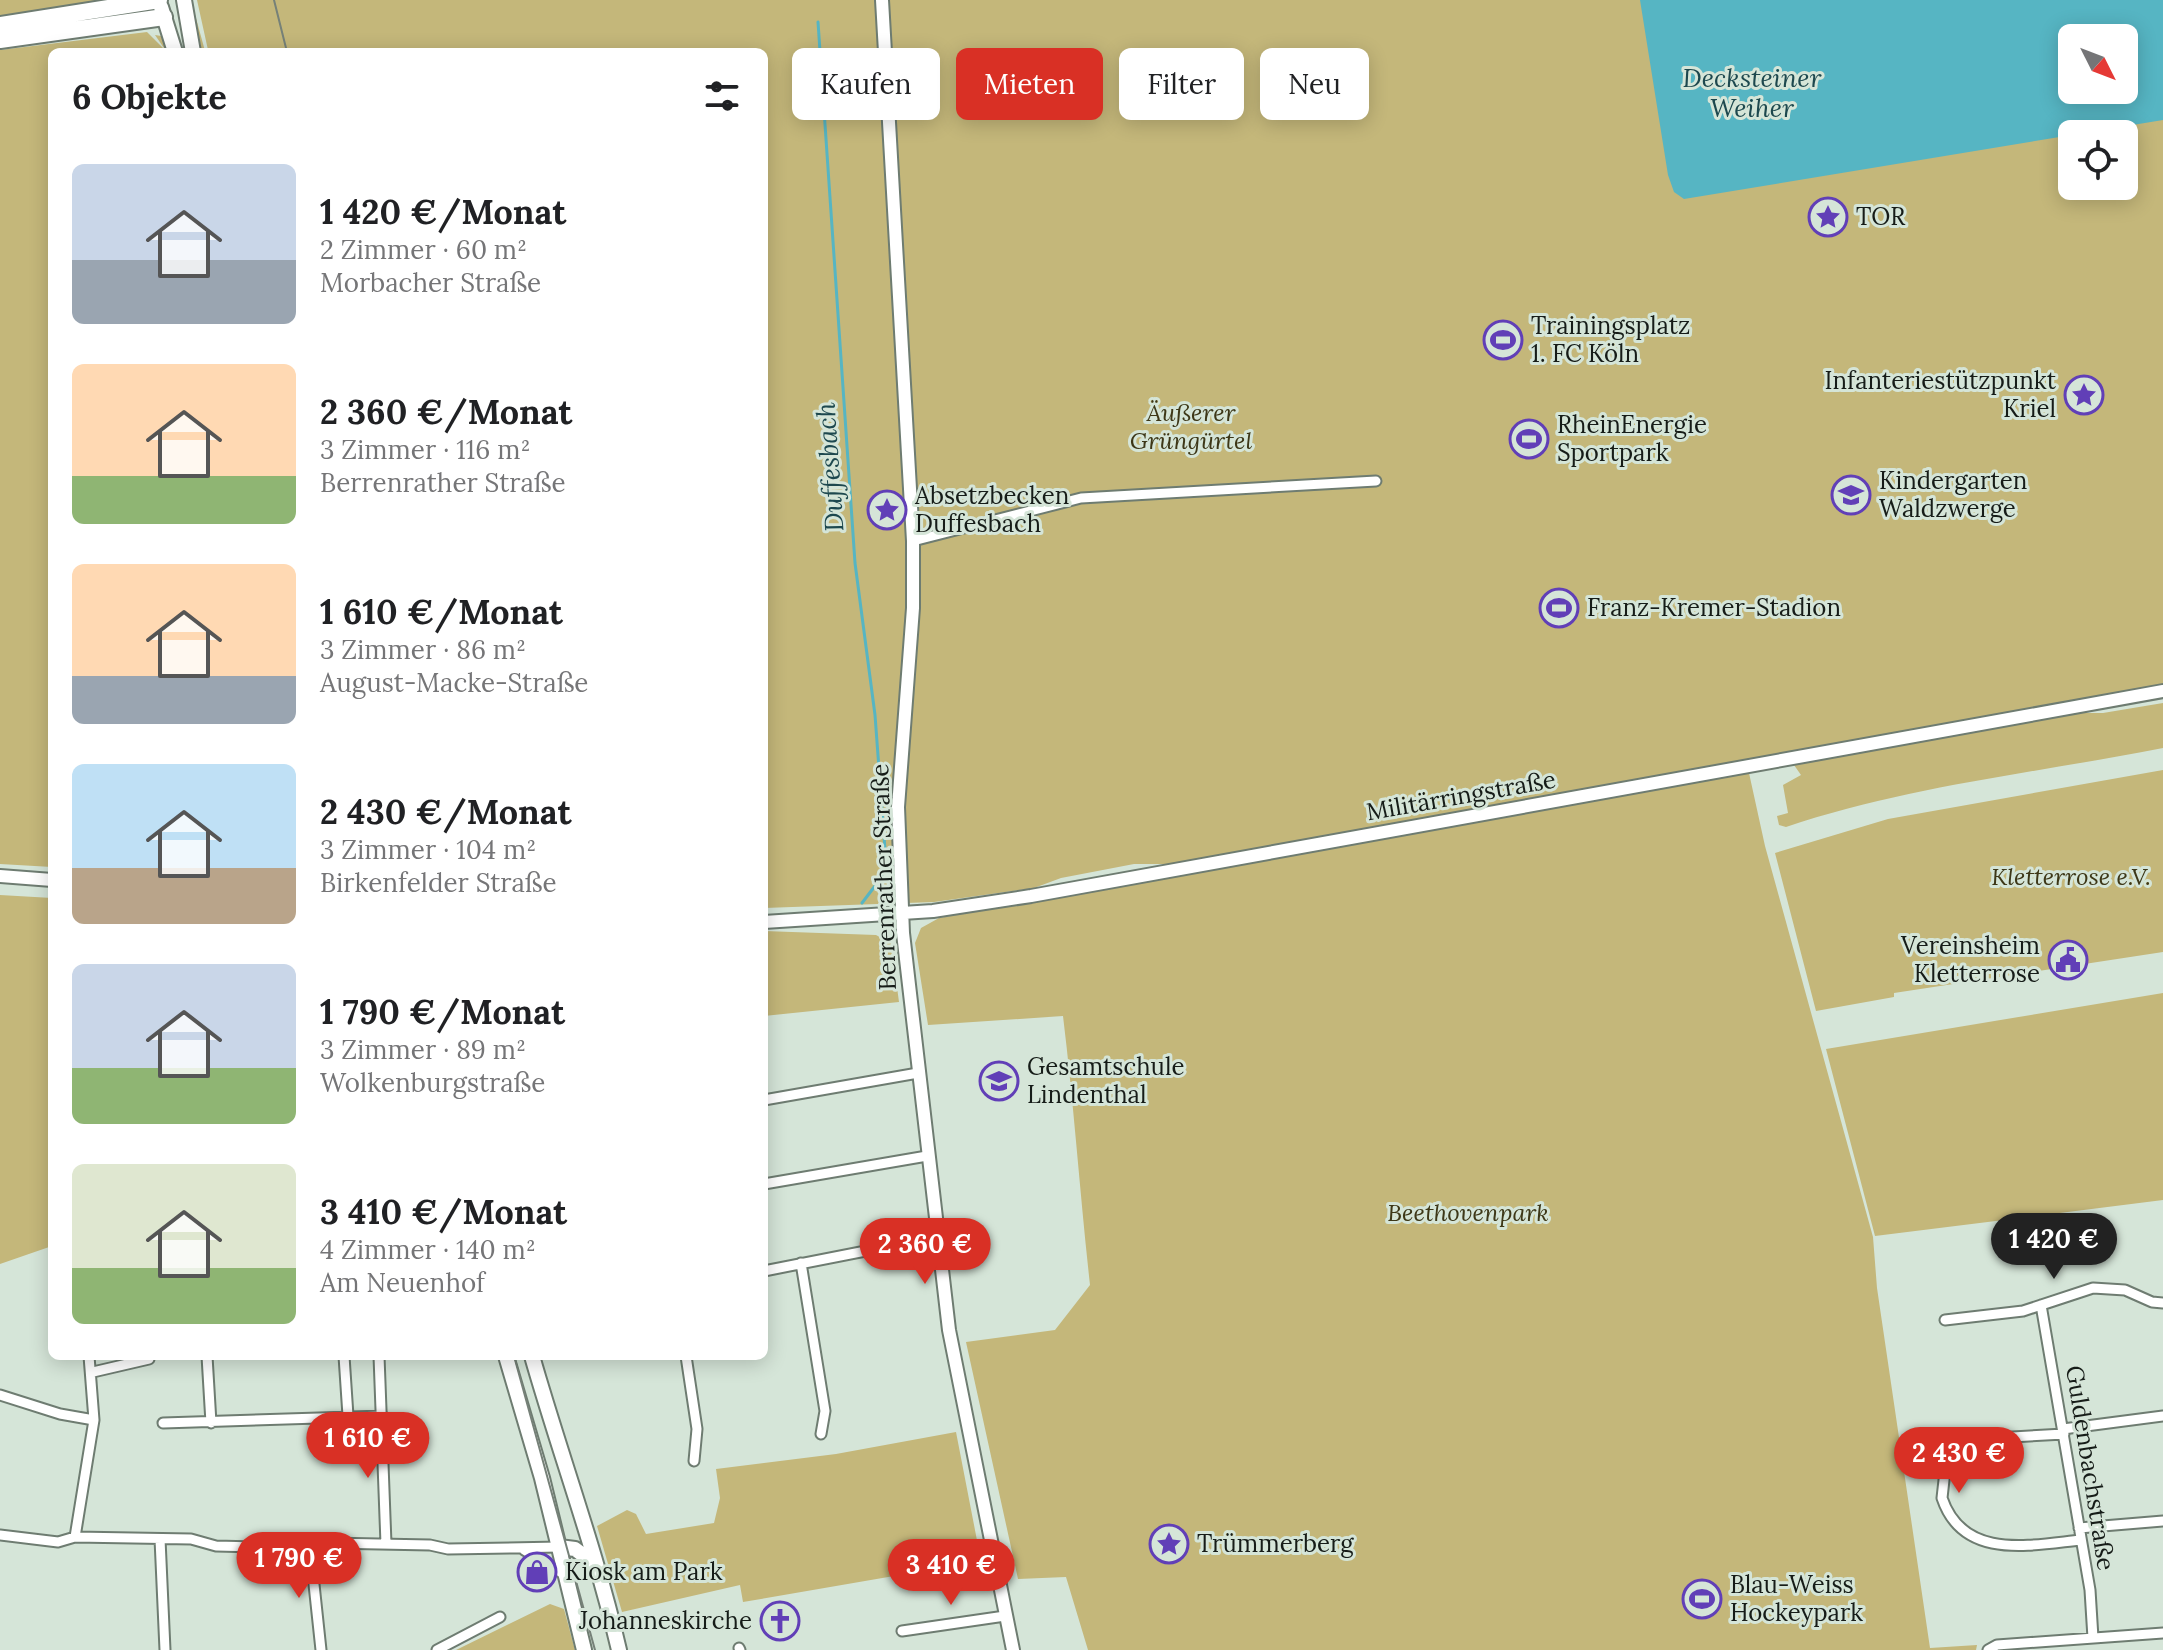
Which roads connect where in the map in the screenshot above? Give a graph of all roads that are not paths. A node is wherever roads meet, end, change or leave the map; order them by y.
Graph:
1 (159, 0) edge
2 (882, 0) edge
3 (176, 6) edge
4 (0, 25) edge
5 (0, 40) edge
6 (175, 48) edge
7 (192, 48) edge
8 (1376, 481) dead end
9 (913, 541) junction
10 (2163, 691) edge
11 (0, 876) edge
12 (48, 880) edge
13 (903, 913) junction
14 (768, 922) edge
15 (918, 1073) junction
16 (768, 1099) edge
17 (927, 1156) junction
18 (768, 1183) edge
19 (937, 1237) junction
20 (801, 1263) junction
21 (768, 1270) edge
22 (2163, 1303) edge
23 (2041, 1305) junction
24 (1945, 1320) dead end
25 (90, 1360) edge
26 (145, 1360) edge
27 (207, 1360) edge
28 (344, 1360) edge
29 (379, 1360) edge
30 (507, 1360) edge
31 (533, 1360) edge
32 (687, 1360) edge
33 (93, 1372) junction
34 (0, 1395) edge
35 (348, 1416) junction
36 (383, 1416) junction
37 (2163, 1416) edge
38 (94, 1420) junction
39 (163, 1423) dead end
40 (211, 1423) junction
41 (2063, 1432) junction
42 (821, 1434) dead end
43 (694, 1461) dead end
44 (2163, 1521) edge
45 (582, 1522) junction
46 (2079, 1528) junction
47 (0, 1535) edge
48 (75, 1537) junction
49 (160, 1539) junction
50 (2081, 1540) junction
51 (386, 1544) junction
52 (310, 1547) junction
53 (563, 1547) junction
54 (524, 1550) junction
55 (599, 1569) junction
56 (566, 1575) junction
57 (1005, 1616) junction
58 (500, 1617) dead end
59 (902, 1631) dead end
60 (2163, 1633) edge
61 (2093, 1638) junction
62 (165, 1650) edge
63 (321, 1650) edge
64 (437, 1650) edge
65 (584, 1650) edge
66 (619, 1650) edge
67 (1013, 1650) edge
68 (1988, 1650) edge

1 - 3 main road
1 - 4 highway
2 - 9 street, Berrenrather Straße
3 - 5 highway
3 - 6 main road
3 - 7 main road
8 - 9 street
9 - 13 street, Berrenrather Straße
10 - 13 street, Militärringstraße
11 - 12 street
13 - 14 street, Militärringstraße
13 - 15 street, Berrenrather Straße
15 - 16 street
15 - 17 street, Berrenrather Straße
17 - 18 street
17 - 19 street, Berrenrather Straße
19 - 20 street
19 - 57 street, Berrenrather Straße
20 - 21 street
20 - 42 street
22 - 23 street
23 - 24 street
23 - 41 street, Guldenbachstraße
25 - 33 street
26 - 33 street
27 - 40 street
28 - 35 street
29 - 36 street
30 - 53 main road
31 - 45 main road
32 - 43 street
33 - 38 street
34 - 38 street
35 - 36 street
35 - 40 street
36 - 51 street
37 - 41 street
38 - 48 street
39 - 40 street
41 - 46 street, Guldenbachstraße
41 - 50 street
44 - 46 street
45 - 53 main road
45 - 55 main road
46 - 50 street, Guldenbachstraße
47 - 48 street
48 - 49 street
49 - 52 street
49 - 62 street
50 - 61 street, Guldenbachstraße
51 - 52 street
51 - 54 street
52 - 63 street
53 - 54 street
53 - 55 main road
53 - 56 main road
54 - 56 street
55 - 66 main road
56 - 65 main road
57 - 59 street
57 - 67 street, Berrenrather Straße
58 - 64 street
60 - 61 street
61 - 68 street

